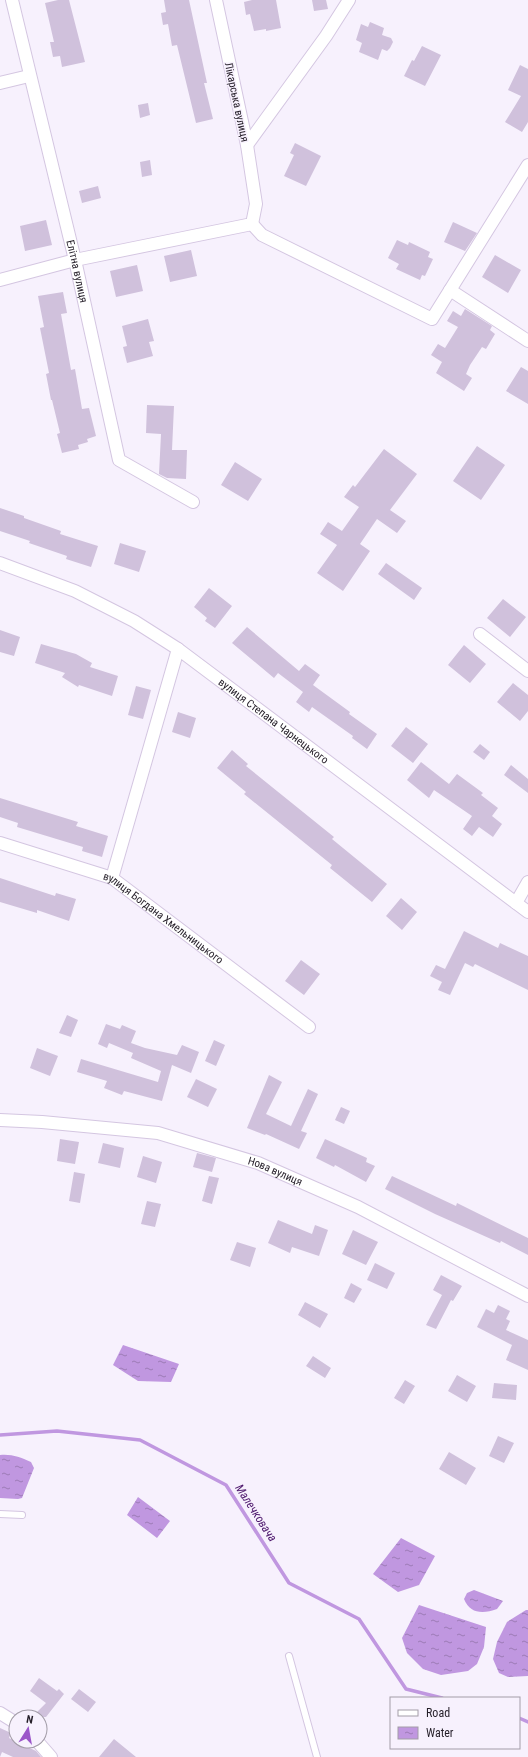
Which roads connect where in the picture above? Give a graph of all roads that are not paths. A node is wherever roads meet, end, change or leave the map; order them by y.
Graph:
1 (12, 0) edge
2 (216, 0) edge
3 (349, 0) edge
4 (29, 76) junction
5 (0, 83) edge
6 (247, 145) junction
7 (528, 165) edge
8 (252, 224) junction
9 (75, 260) junction
10 (0, 280) edge
11 (450, 290) junction
12 (528, 341) edge
13 (193, 502) dead end
14 (0, 563) edge
15 (480, 634) dead end
16 (178, 649) junction
17 (528, 671) edge
18 (0, 843) edge
19 (112, 878) junction
20 (528, 882) edge
21 (516, 903) junction
22 (528, 912) edge
23 (309, 1027) dead end
24 (0, 1120) edge
25 (528, 1296) edge
26 (0, 1514) edge
27 (22, 1515) dead end
28 (288, 1656) dead end
29 (44, 1749) edge
30 (51, 1757) edge
31 (317, 1757) edge

1 - 4 street, Елітна вулиця
2 - 6 street, Лікарська вулиця
3 - 6 street
4 - 5 street
4 - 9 street, Елітна вулиця
6 - 8 street, Лікарська вулиця
7 - 11 street
8 - 9 street
8 - 11 street
9 - 10 street
9 - 13 street, Елітна вулиця
11 - 12 street
14 - 16 street, вулиця Степана Чарнецького
15 - 17 street
16 - 19 street
16 - 21 street, вулиця Степана Чарнецького
18 - 19 street, вулиця Богдана Хмельницького
19 - 23 street, вулиця Богдана Хмельницького
20 - 21 street
21 - 22 street, вулиця Степана Чарнецького
24 - 25 street, Нова вулиця
26 - 27 lane
28 - 31 lane
29 - 30 street

